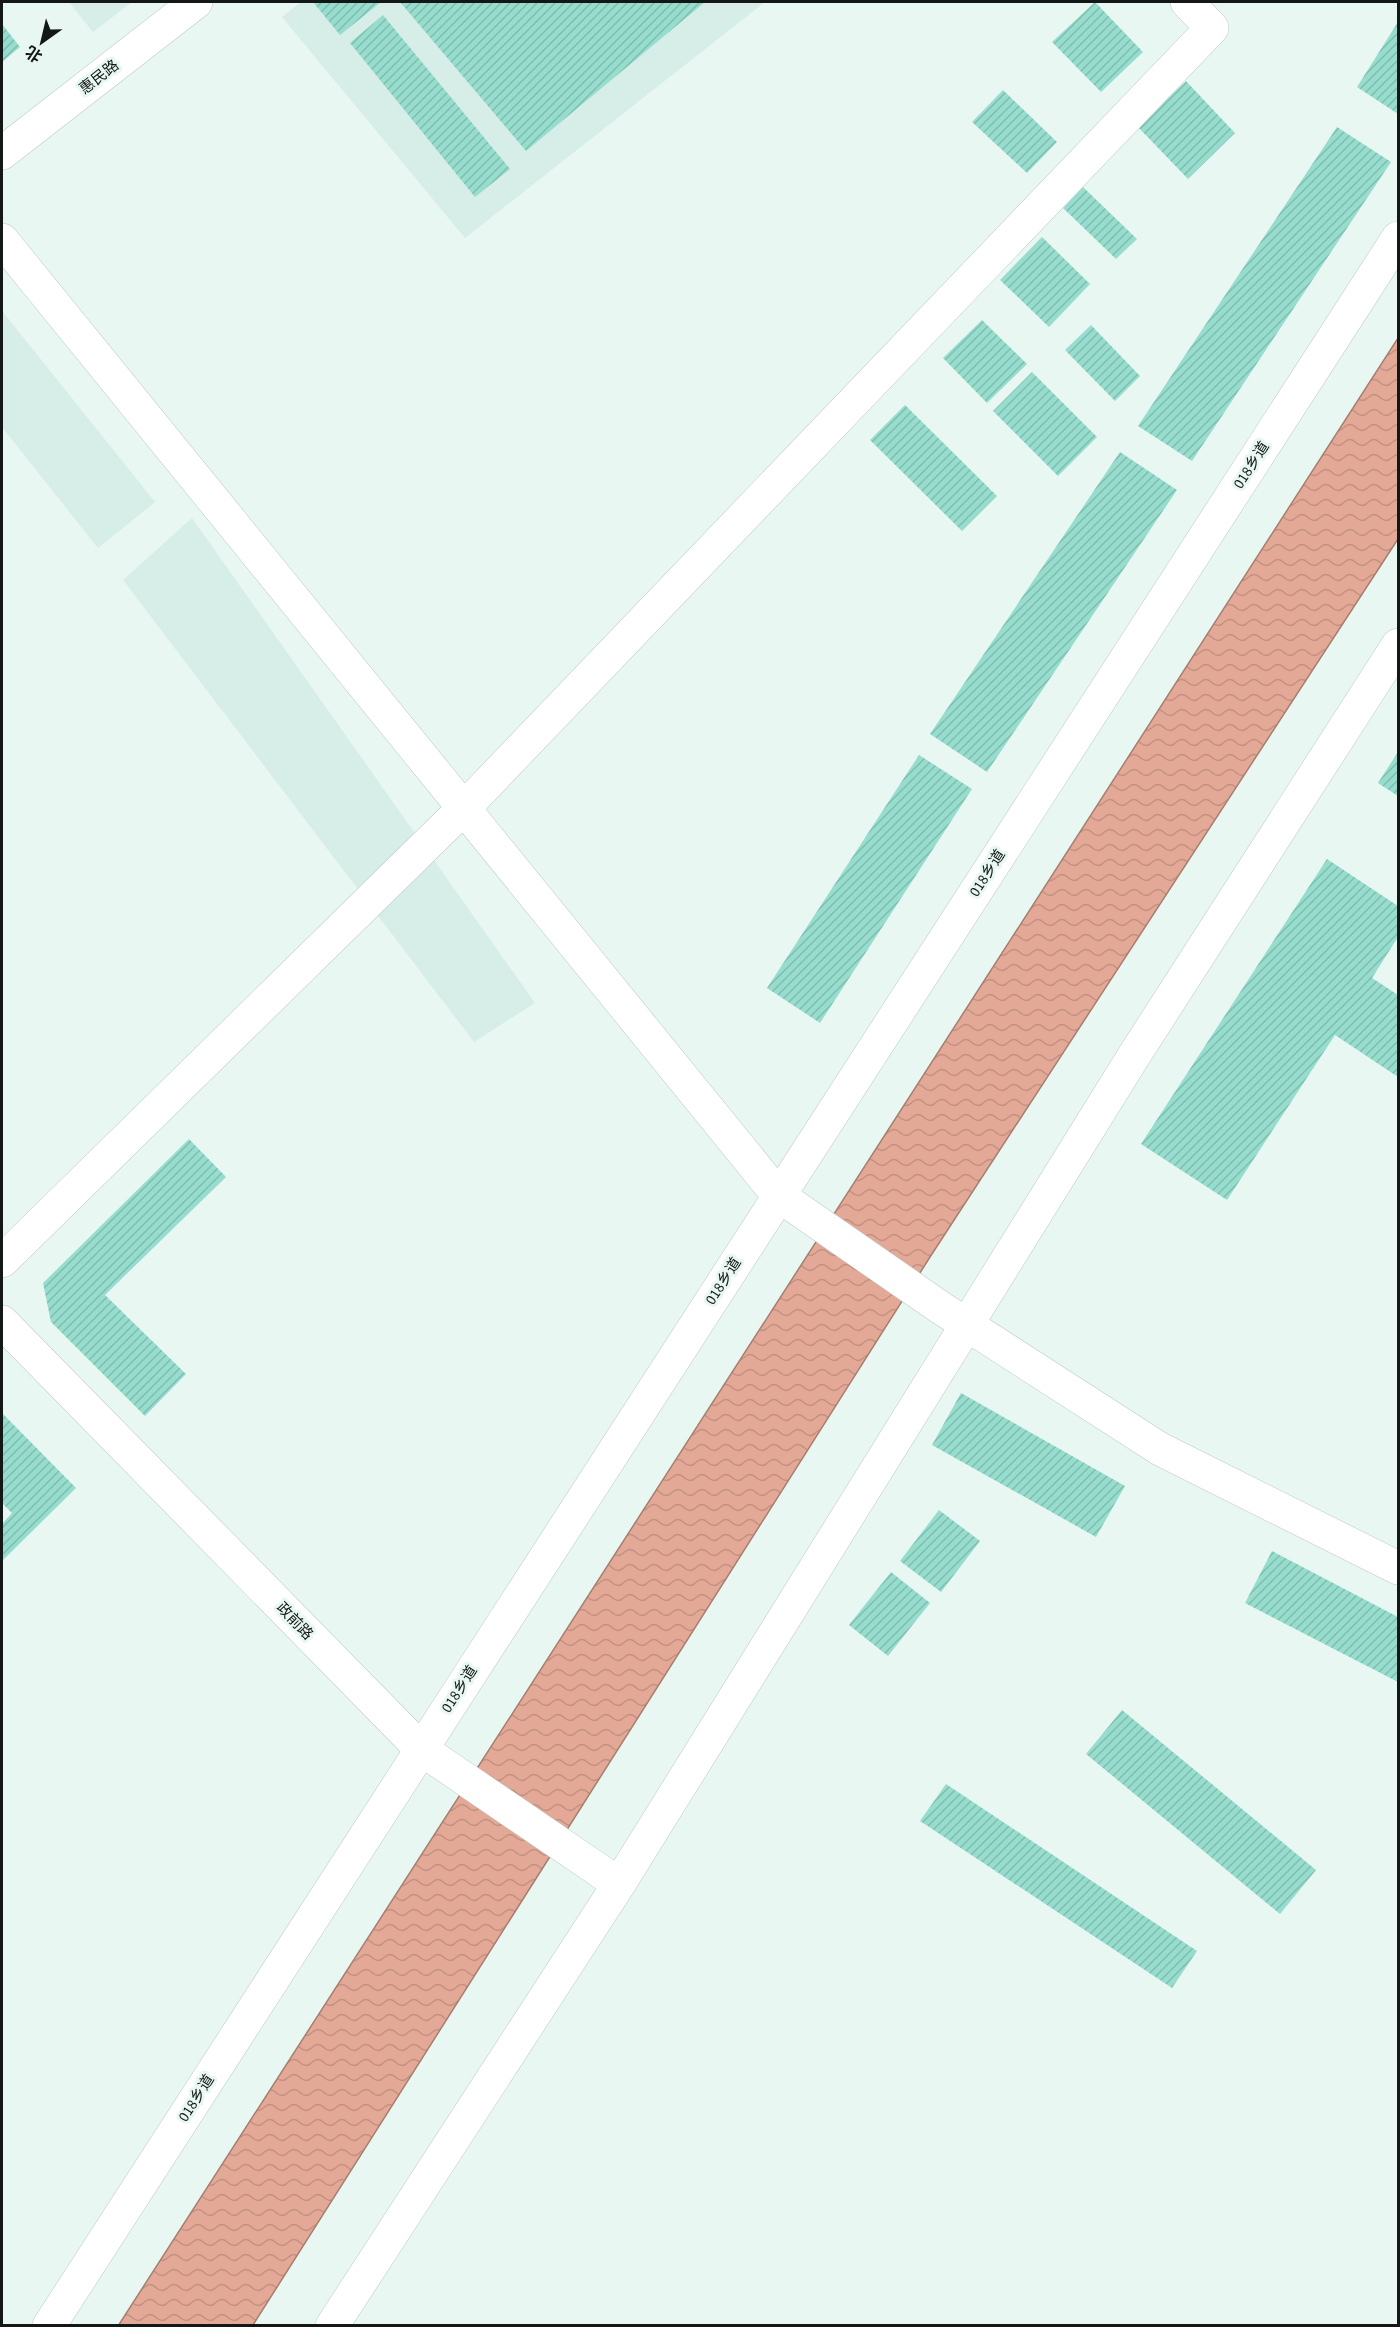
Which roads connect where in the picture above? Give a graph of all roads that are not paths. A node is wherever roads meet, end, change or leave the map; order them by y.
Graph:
1 (195, 2) edge
2 (1187, 2) edge
3 (2, 153) edge
4 (1398, 238) edge
5 (2, 240) edge
6 (1398, 645) edge
7 (465, 807) junction
8 (783, 1199) junction
9 (2, 1261) edge
10 (954, 1316) junction
11 (2, 1322) edge
12 (1398, 1568) edge
13 (421, 1749) junction
14 (619, 1884) junction
15 (50, 2325) edge
16 (332, 2325) edge

1 - 3 street, 惠民路
2 - 7 street
4 - 8 street, 018乡道
5 - 7 street
6 - 10 street
7 - 8 street
7 - 9 street
8 - 10 street
8 - 13 street, 018乡道
10 - 12 street
10 - 14 street
11 - 13 street, 政前路
13 - 14 street, 政前路
13 - 15 street, 018乡道
14 - 16 street

